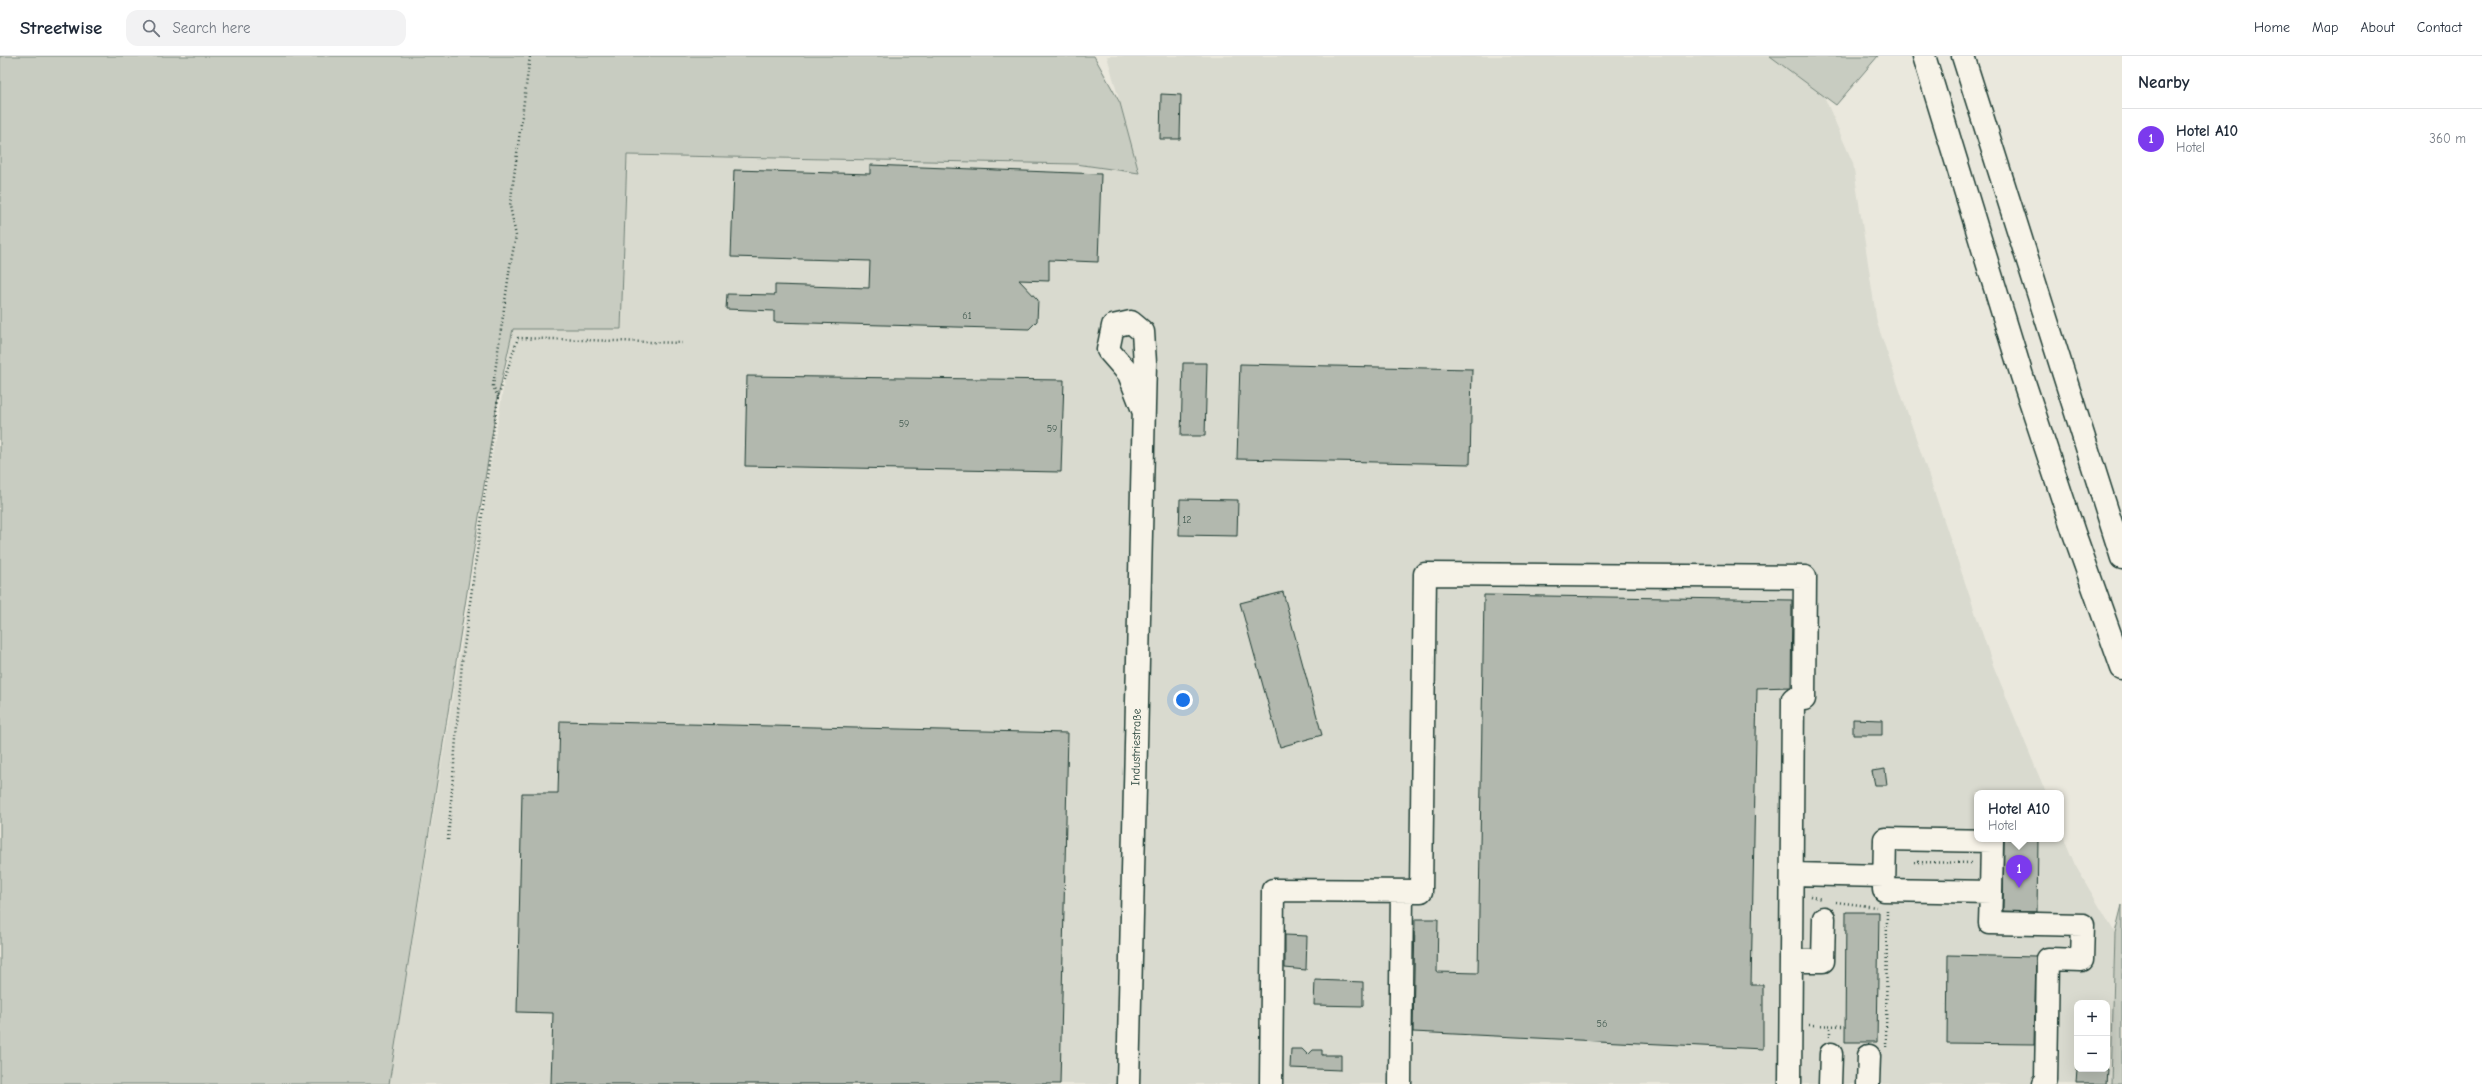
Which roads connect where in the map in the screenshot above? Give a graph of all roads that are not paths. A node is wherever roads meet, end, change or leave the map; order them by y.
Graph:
1 (1924, 56) edge
2 (1963, 56) edge
3 (1143, 410) dead end
4 (2094, 475) junction
5 (2122, 528) edge
6 (2122, 558) edge
7 (2122, 668) edge
8 (1974, 841) edge
9 (1992, 842) edge
10 (1884, 876) junction
11 (1792, 882) junction
12 (1402, 891) junction
13 (1991, 892) junction
14 (1826, 906) road end
15 (1791, 960) junction
16 (1877, 1053) road end
17 (1831, 1054) dead end
18 (1128, 1084) edge
19 (1271, 1084) edge
20 (1400, 1084) edge
21 (1790, 1084) edge
22 (1830, 1084) edge
23 (1868, 1084) edge
24 (2043, 1084) edge

1 - 7 main road
2 - 4 main road
3 - 18 main road, Industriestraße
4 - 5 main road
4 - 6 main road
8 - 10 main road
9 - 13 main road
10 - 11 main road
10 - 13 main road
11 - 12 main road
11 - 15 main road
12 - 19 main road
12 - 20 main road
13 - 24 main road
14 - 15 main road
15 - 21 main road
16 - 23 main road
17 - 22 main road

